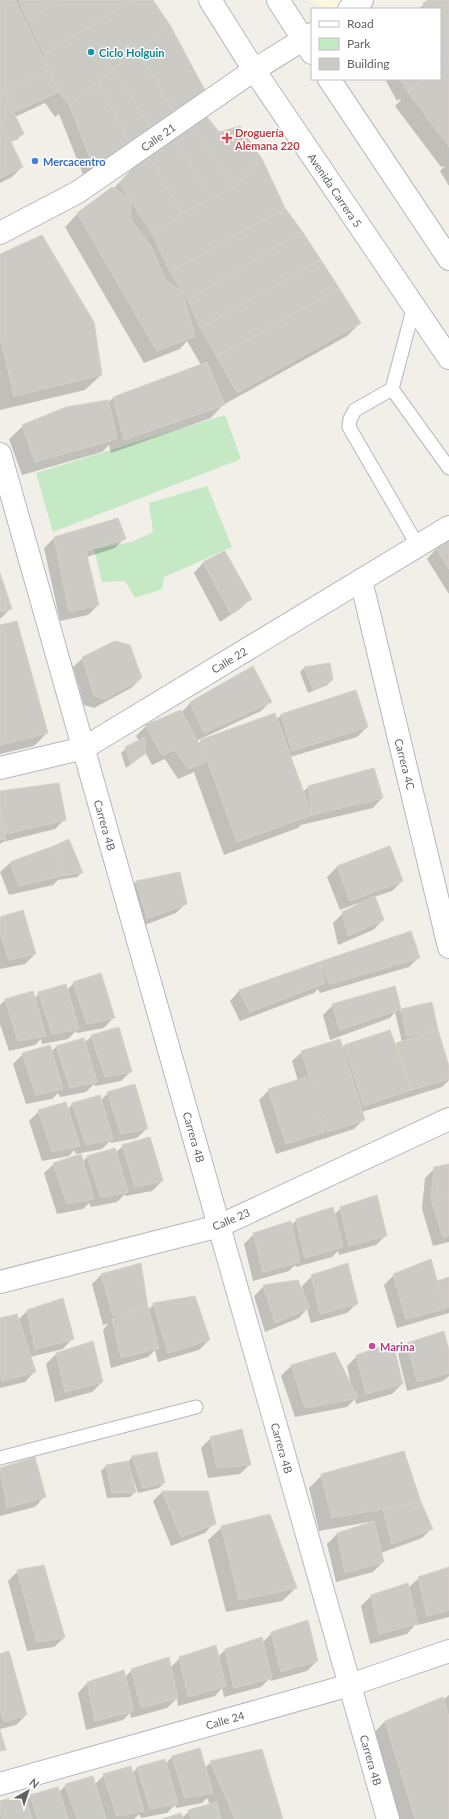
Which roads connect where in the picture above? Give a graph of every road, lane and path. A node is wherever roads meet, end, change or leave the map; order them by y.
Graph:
1 (210, 0) edge
2 (278, 0) edge
3 (362, 0) edge
4 (350, 8) edge
5 (309, 42) edge
6 (254, 70) junction
7 (330, 80) edge
8 (0, 232) edge
9 (449, 259) edge
10 (414, 306) junction
11 (449, 358) edge
12 (392, 389) junction
13 (0, 454) edge
14 (449, 468) edge
15 (449, 527) edge
16 (418, 546) junction
17 (361, 580) junction
18 (84, 748) junction
19 (0, 768) edge
20 (449, 947) edge
21 (449, 1119) edge
22 (219, 1226) junction
23 (0, 1282) edge
24 (196, 1407) dead end
25 (0, 1458) edge
26 (449, 1651) edge
27 (350, 1685) junction
28 (0, 1784) edge
29 (388, 1819) edge

1 - 6 street, Avenida Carrera 5
2 - 5 street
3 - 4 street
5 - 6 street, Calle 21
6 - 8 street, Calle 21
6 - 10 street, Avenida Carrera 5
7 - 9 street
10 - 11 street, Avenida Carrera 5
10 - 12 lane
12 - 14 lane
12 - 16 lane
13 - 18 street, Carrera 4B
15 - 16 street, Calle 22
16 - 17 street, Calle 22
17 - 18 street, Calle 22
17 - 20 street, Carrera 4C
18 - 19 street, Calle 22
18 - 22 street, Carrera 4B
21 - 22 street, Calle 23
22 - 23 street, Calle 23
22 - 27 street, Carrera 4B
24 - 25 lane
26 - 27 street, Calle 24
27 - 28 street, Calle 24
27 - 29 street, Carrera 4B

